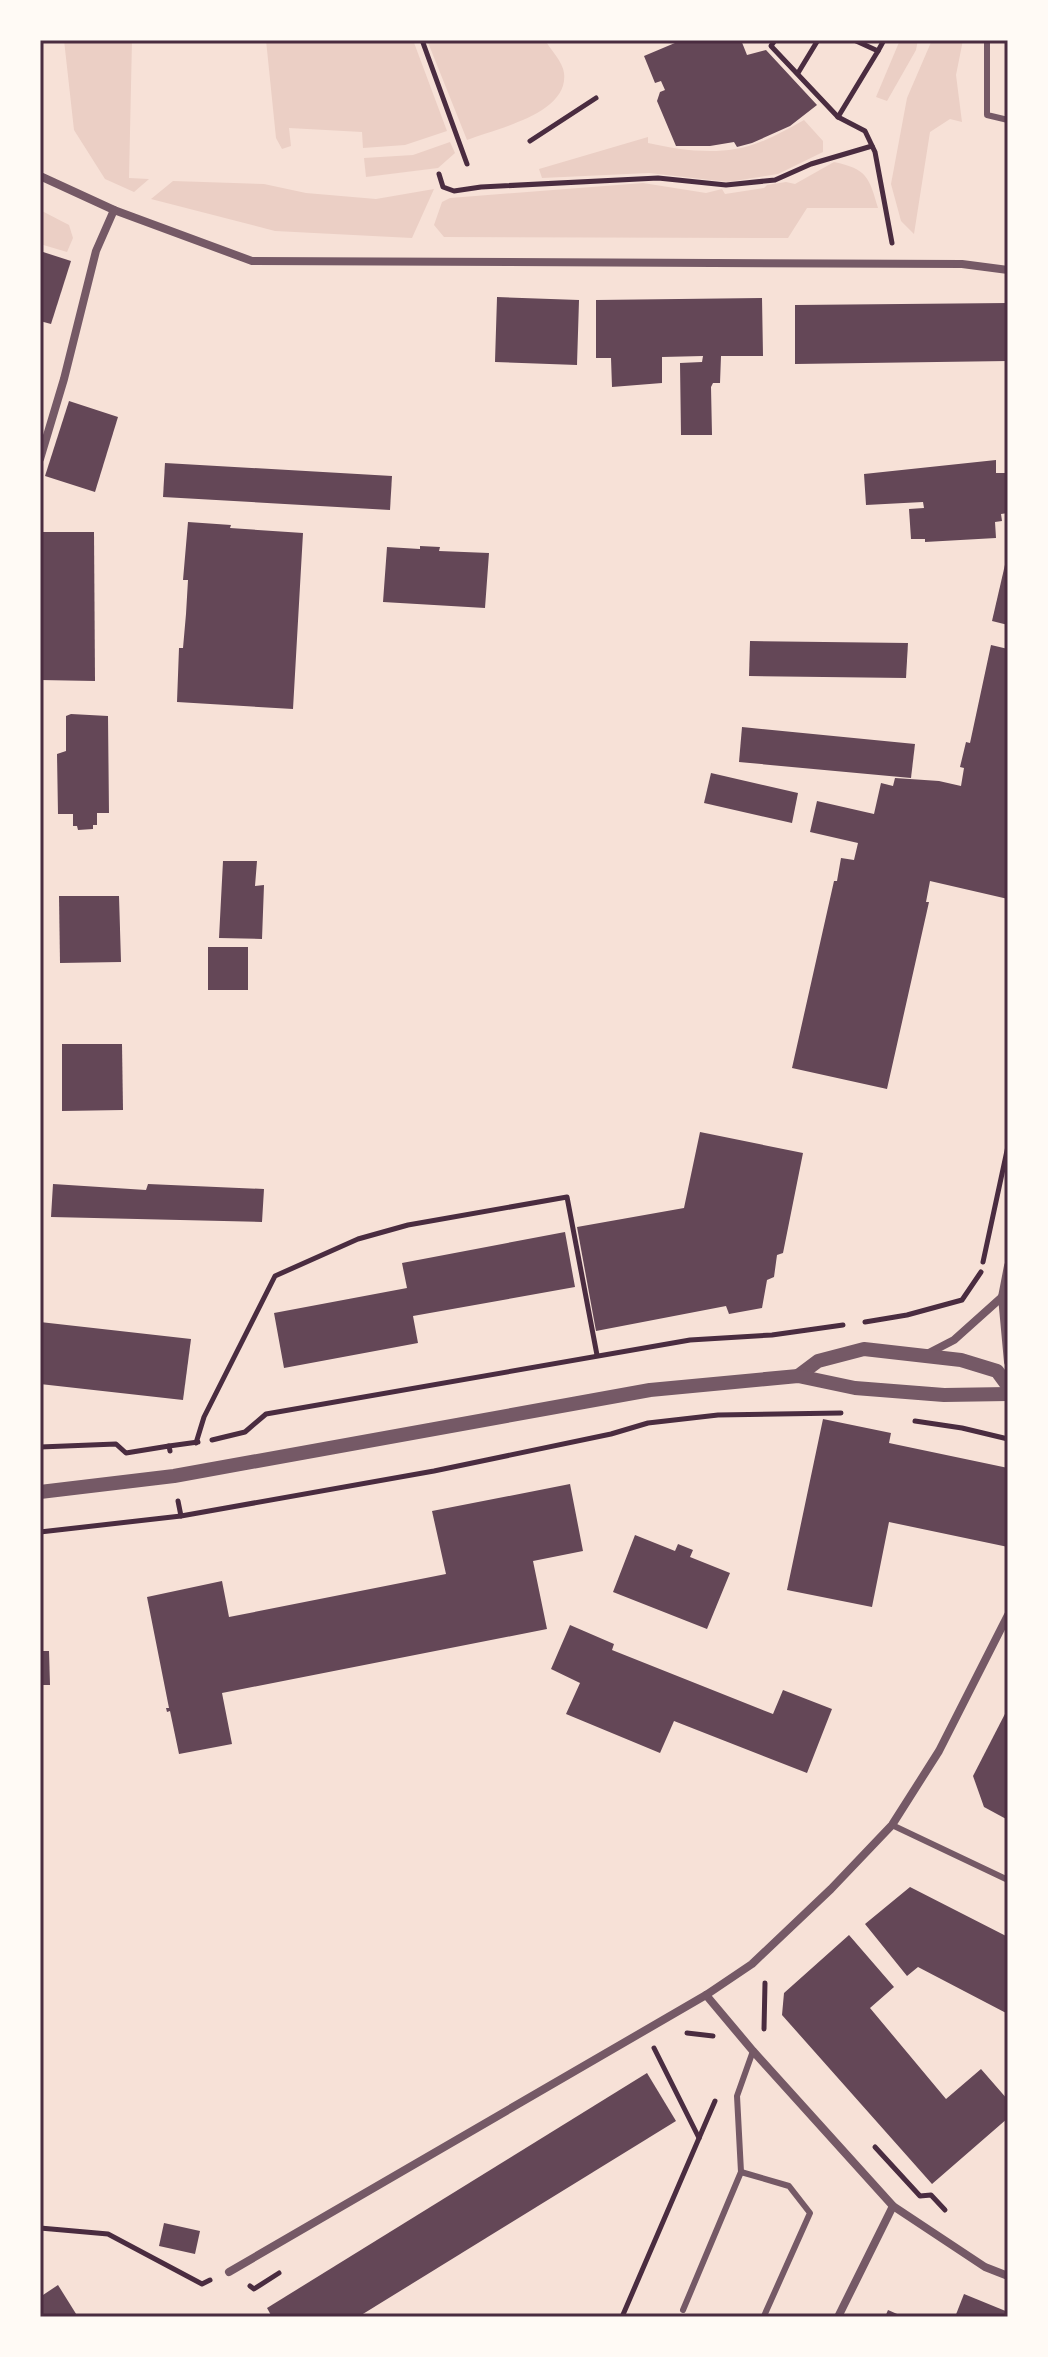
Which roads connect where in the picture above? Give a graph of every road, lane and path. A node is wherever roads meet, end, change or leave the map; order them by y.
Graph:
1 (422, 40) edge
2 (775, 40) edge
3 (818, 40) edge
4 (854, 40) edge
5 (884, 40) edge
6 (987, 40) edge
7 (878, 51) junction
8 (798, 73) junction
9 (596, 98) dead end
10 (838, 117) junction
11 (1008, 120) edge
12 (530, 141) dead end
13 (872, 146) junction
14 (467, 164) dead end
15 (439, 174) dead end
16 (40, 176) edge
17 (114, 210) junction
18 (896, 264) junction
19 (1008, 270) edge
20 (40, 459) edge
21 (1008, 1266) edge
22 (1002, 1297) junction
23 (597, 1355) dead end
24 (924, 1355) junction
25 (1008, 1362) edge
26 (798, 1376) junction
27 (1008, 1386) edge
28 (1008, 1394) edge
29 (196, 1443) dead end
30 (169, 1446) dead end
31 (40, 1447) edge
32 (40, 1492) edge
33 (181, 1516) dead end
34 (40, 1532) edge
35 (1008, 1615) edge
36 (892, 1825) junction
37 (1008, 1880) edge
38 (765, 1979) dead end
39 (706, 1995) junction
40 (676, 2032) dead end
41 (650, 2039) dead end
42 (774, 2040) dead end
43 (720, 2044) dead end
44 (753, 2051) junction
45 (718, 2094) dead end
46 (699, 2138) junction
47 (868, 2140) dead end
48 (741, 2172) junction
49 (893, 2206) junction
50 (953, 2218) dead end
51 (40, 2228) edge
52 (229, 2272) joint
53 (1008, 2276) edge
54 (683, 2310) dead end
55 (764, 2316) edge
56 (622, 2317) edge
57 (838, 2317) edge

1 - 14 path
2 - 8 path
3 - 8 path
4 - 7 path
5 - 7 path
6 - 11 lane
7 - 10 path
8 - 10 path
9 - 12 path
10 - 13 path
13 - 15 path
13 - 18 path
16 - 17 street
17 - 18 street
17 - 20 street
18 - 19 street
21 - 22 street
22 - 24 street
22 - 25 street
23 - 29 path
24 - 26 street
24 - 27 street
26 - 28 street
26 - 32 street
30 - 31 path
33 - 34 path
35 - 36 street
36 - 37 lane
36 - 39 street
38 - 42 path
39 - 44 street
39 - 52 street
40 - 43 path
41 - 46 path
44 - 48 lane
44 - 49 street
45 - 46 path
46 - 56 path
47 - 50 path
48 - 54 lane
48 - 55 lane
49 - 53 street
49 - 57 street
51 - 52 path

